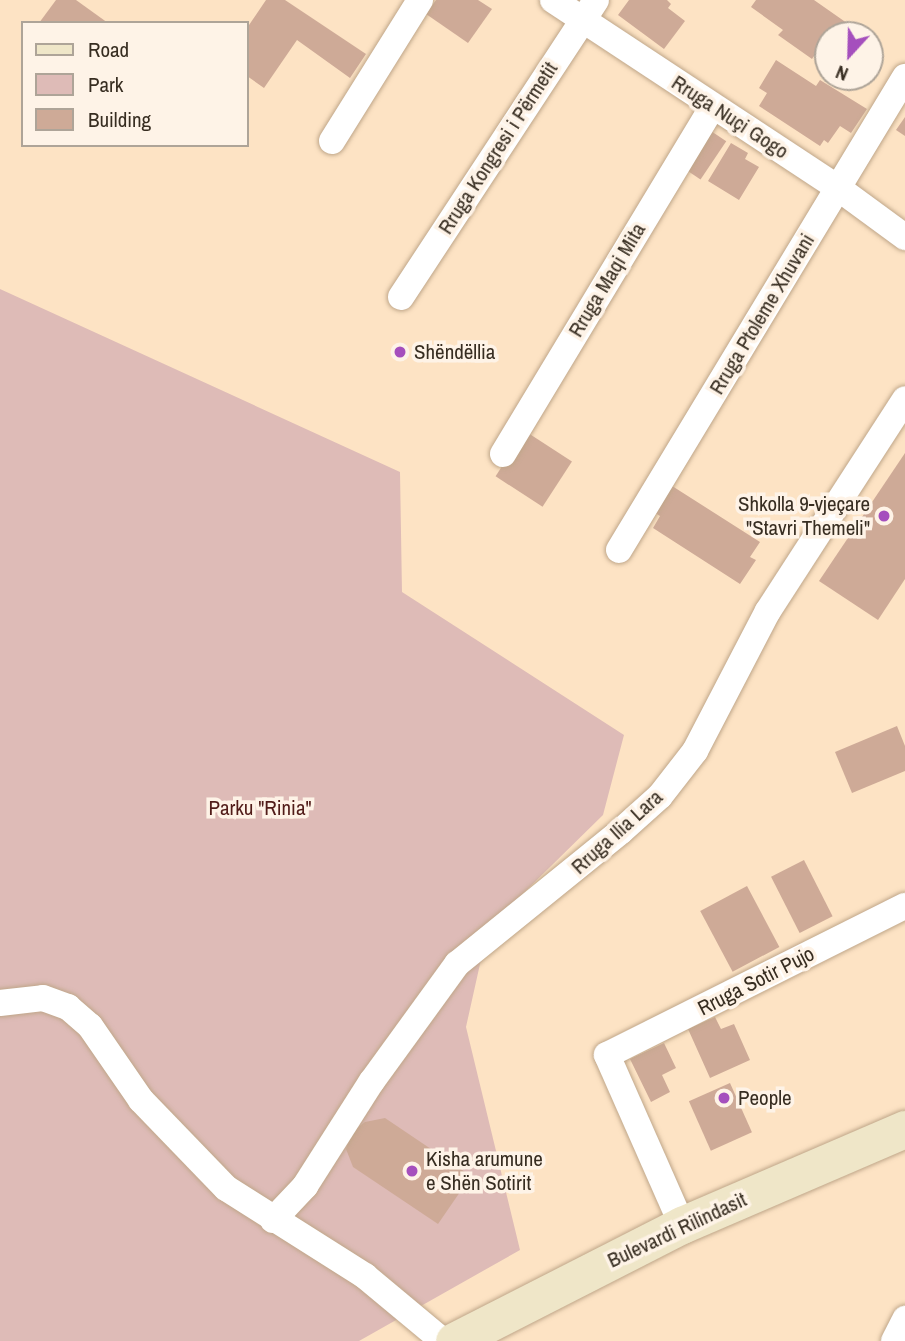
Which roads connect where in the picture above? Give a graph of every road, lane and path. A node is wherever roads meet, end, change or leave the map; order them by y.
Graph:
1 (420, 0) edge
2 (553, 0) edge
3 (590, 9) edge
4 (905, 77) edge
5 (713, 106) junction
6 (332, 141) dead end
7 (838, 188) junction
8 (905, 237) edge
9 (401, 297) dead end
10 (905, 400) edge
11 (503, 454) dead end
12 (619, 551) dead end
13 (905, 906) edge
14 (0, 1003) edge
15 (905, 1129) edge
16 (273, 1220) junction
17 (682, 1225) junction
18 (905, 1318) edge
19 (443, 1341) edge
20 (454, 1341) edge
21 (894, 1341) edge

1 - 6 street
2 - 3 street, Rruga Nuçi Gogo
3 - 5 street, Rruga Nuçi Gogo
3 - 9 street, Rruga Kongresi i Përmetit
4 - 7 street, Rruga Ptoleme Xhuvani
5 - 7 street, Rruga Nuçi Gogo
5 - 11 street, Rruga Maqi Mita
7 - 8 street, Rruga Nuçi Gogo
7 - 12 street, Rruga Ptoleme Xhuvani
10 - 16 street, Rruga Ilia Lara
13 - 17 street, Rruga Sotir Pujo
14 - 16 street
15 - 17 main road, Bulevardi Rilindasit
16 - 19 street
17 - 20 main road, Bulevardi Rilindasit
18 - 21 street

